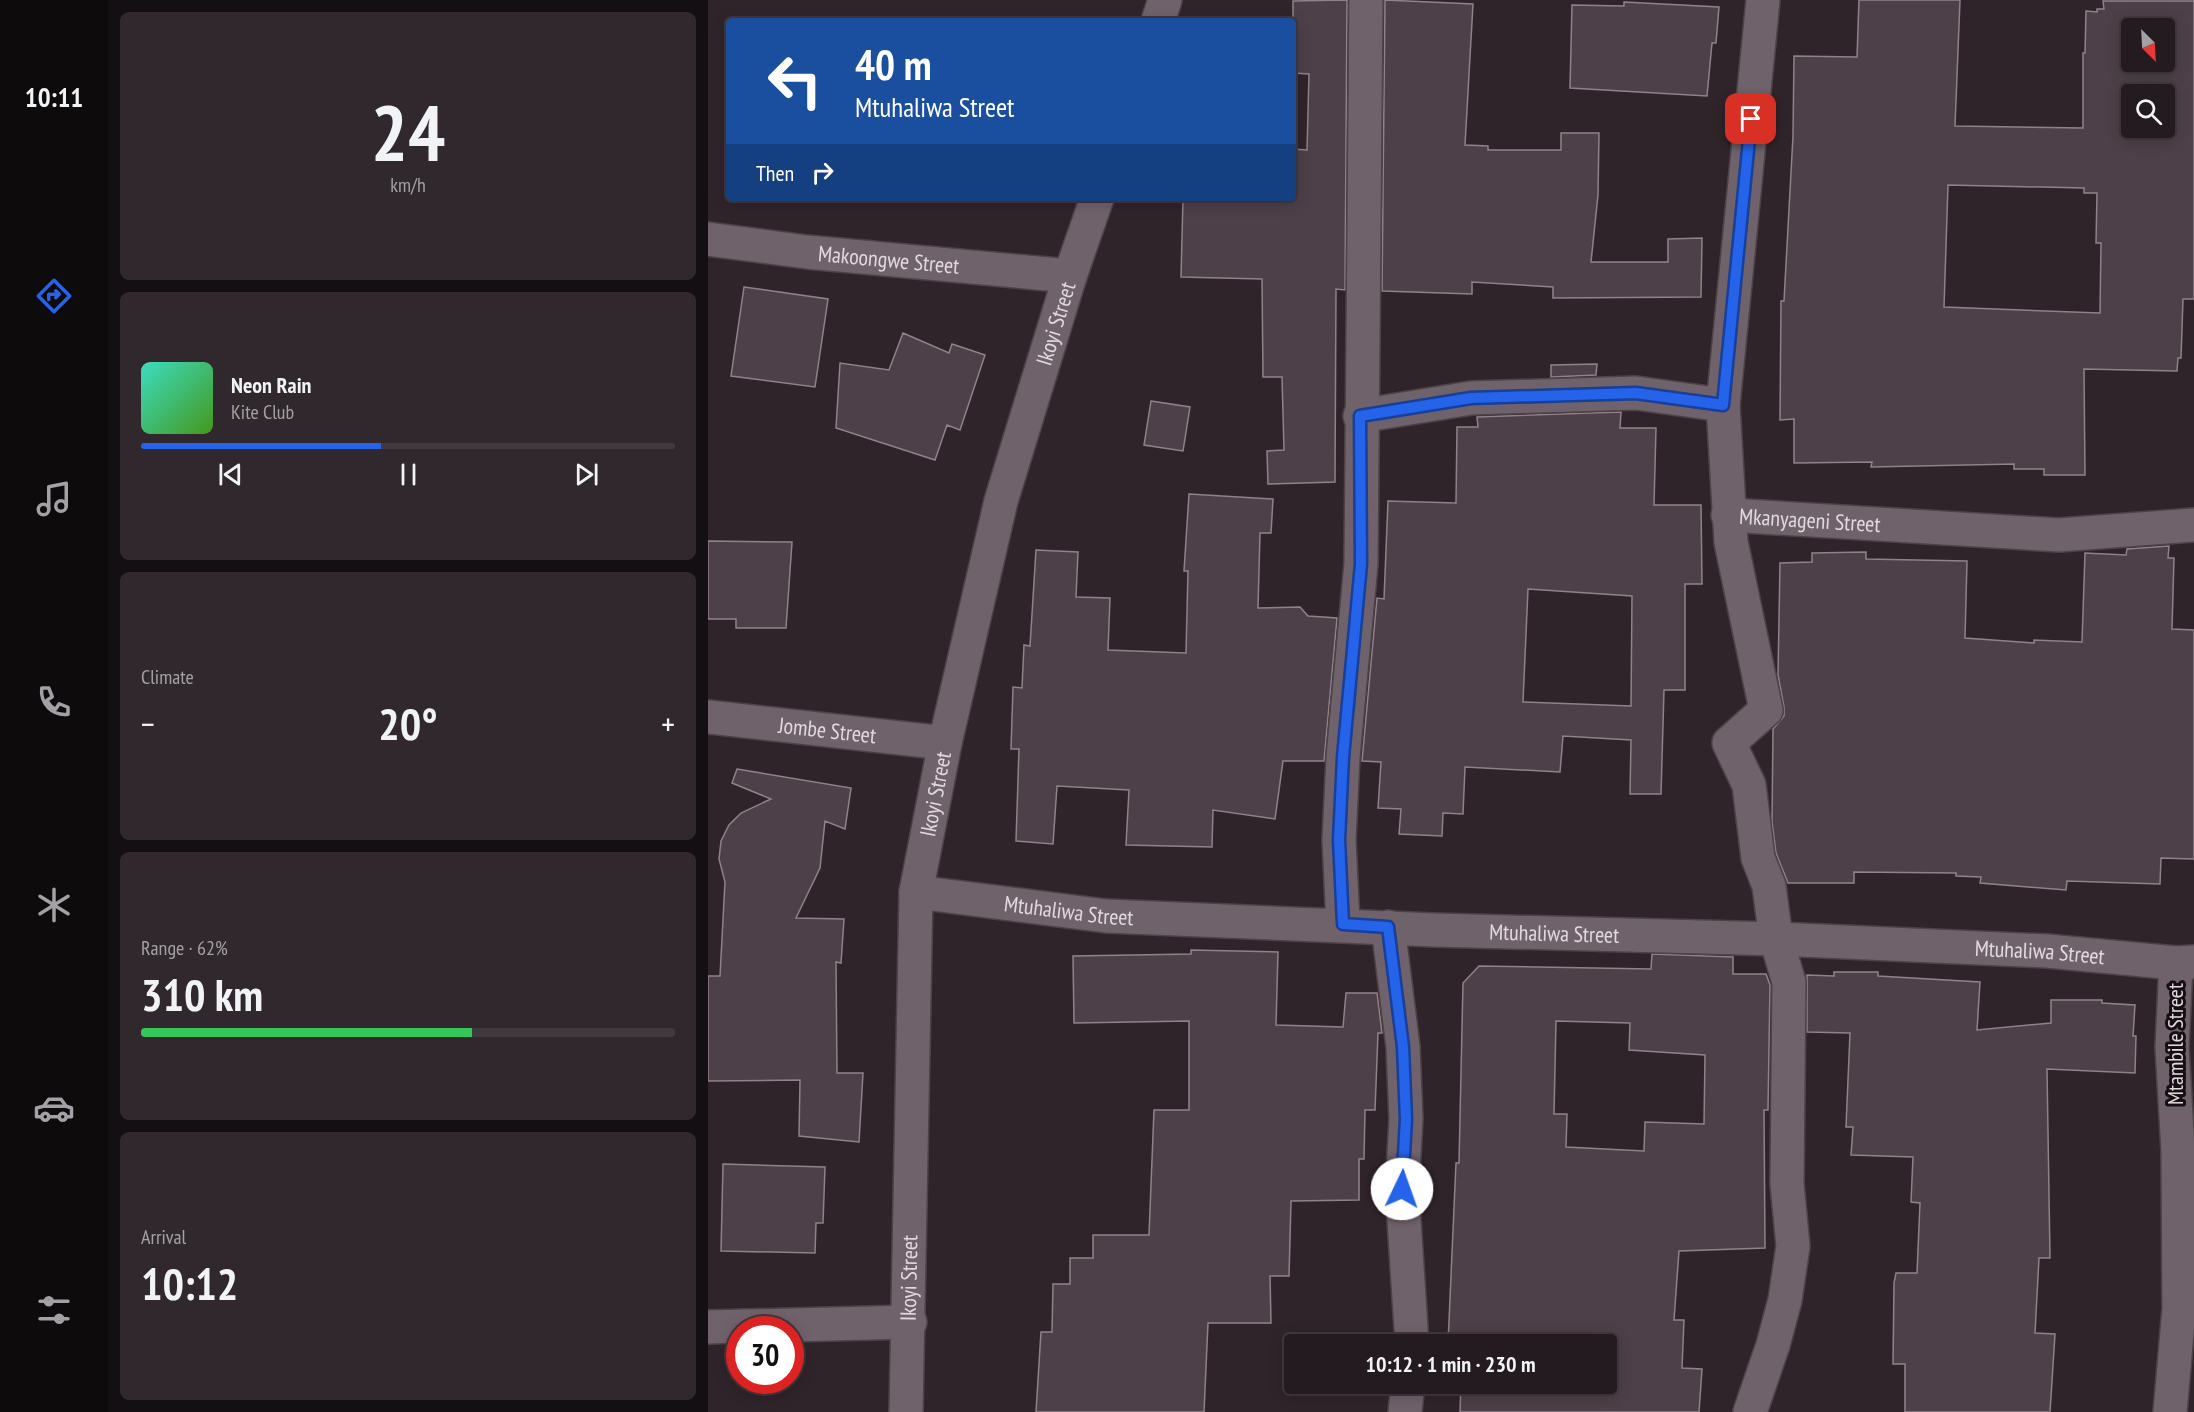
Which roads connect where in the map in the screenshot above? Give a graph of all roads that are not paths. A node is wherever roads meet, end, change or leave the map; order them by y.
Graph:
1 (1165, 0) edge
2 (1366, 0) edge
3 (1763, 0) edge
4 (1159, 18) edge
5 (1096, 201) edge
6 (708, 239) edge
7 (1070, 276) junction
8 (1723, 405) junction
9 (1360, 416) junction
10 (1728, 515) junction
11 (2194, 525) edge
12 (708, 717) edge
13 (945, 743) junction
14 (916, 892) junction
15 (1343, 924) junction
16 (1388, 927) junction
17 (1776, 939) junction
18 (2185, 963) edge
19 (910, 1322) junction
20 (708, 1327) edge
21 (1411, 1334) edge
22 (1407, 1394) edge
23 (906, 1412) edge
24 (1405, 1412) edge
25 (1750, 1412) edge
26 (2170, 1412) edge

1 - 4 street
2 - 9 street
3 - 8 street, Mkanyageni Street
5 - 7 street, Ikoyi Street
6 - 7 street, Makoongwe Street
7 - 13 street, Ikoyi Street
8 - 9 street
8 - 10 street, Mkanyageni Street
9 - 15 street
10 - 11 street, Mkanyageni Street
10 - 17 street
12 - 13 street, Jombe Street
13 - 14 street, Ikoyi Street
14 - 15 street, Mtuhaliwa Street
14 - 19 street, Ikoyi Street
15 - 16 street, Mtuhaliwa Street
16 - 17 street, Mtuhaliwa Street
16 - 21 street
17 - 18 street, Mtuhaliwa Street
17 - 25 street
18 - 26 street, Mtambile Street
19 - 20 street
19 - 23 street, Ikoyi Street
22 - 24 street

